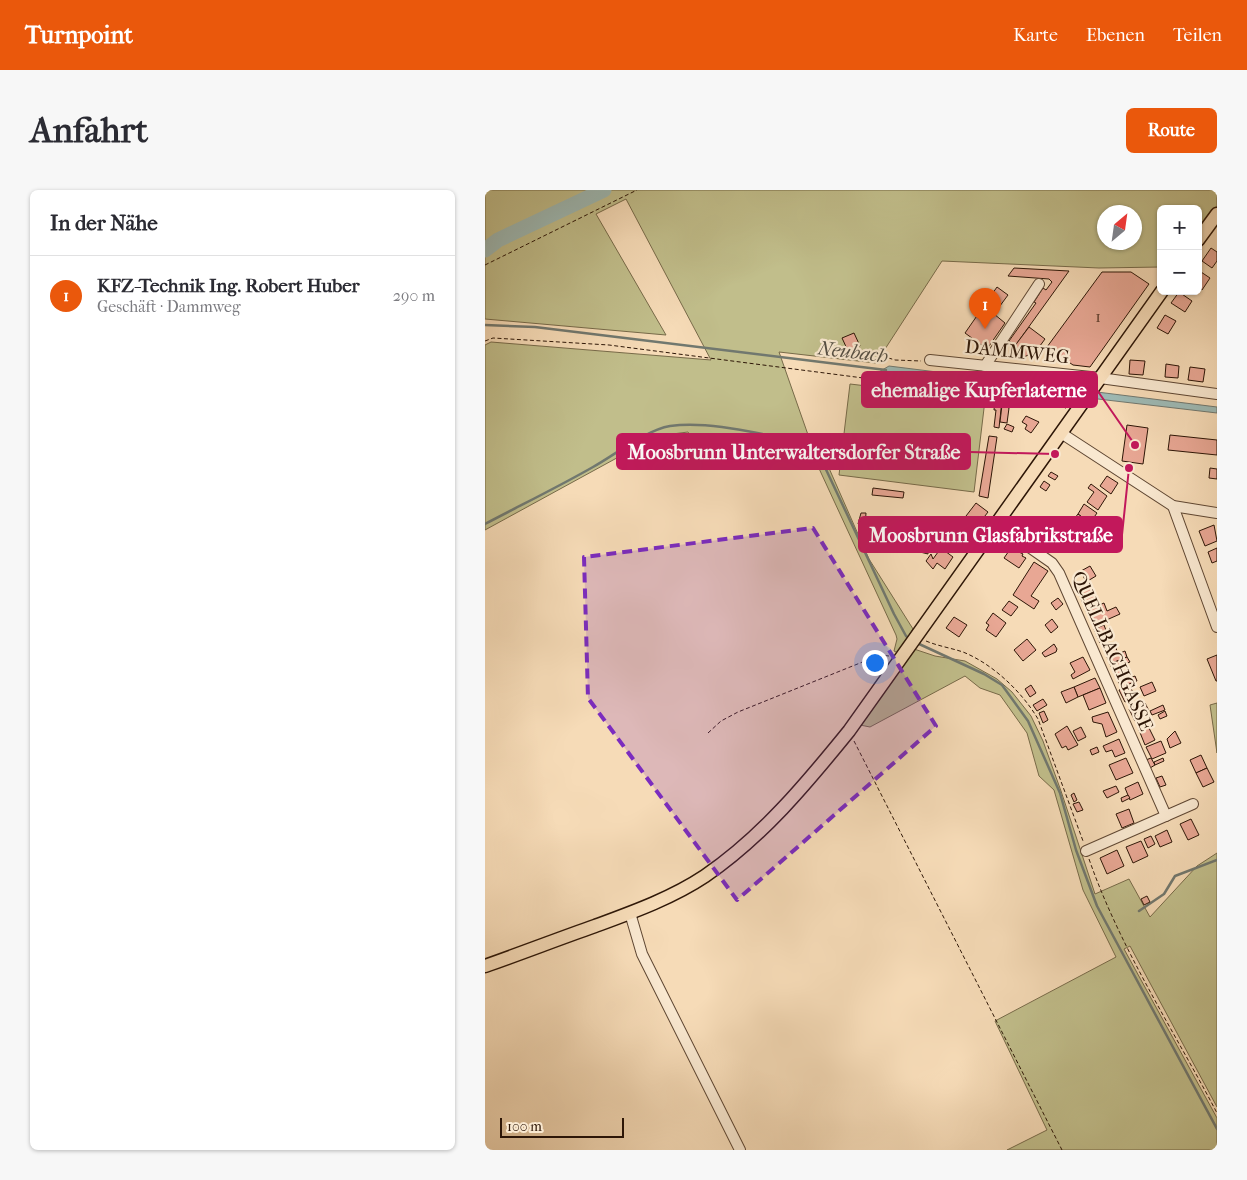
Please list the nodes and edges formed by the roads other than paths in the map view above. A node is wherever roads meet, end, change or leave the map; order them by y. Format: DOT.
graph roads {
  1 [pos="1217,214"];
  2 [pos="1202,235"];
  3 [pos="1039,284"];
  4 [pos="1159,295"];
  5 [pos="930,360"];
  6 [pos="985,366"];
  7 [pos="1097,383"];
  8 [pos="1217,394"];
  9 [pos="1061,433"];
  10 [pos="1173,506"];
  11 [pos="1217,513"];
  12 [pos="996,524"];
  13 [pos="1217,627"];
  14 [pos="1193,804"];
  15 [pos="1166,816"];
  16 [pos="1086,851"];
  17 [pos="630,913"];
  18 [pos="485,966"];
  19 [pos="740,1150"];
  1 -- 2 [label="main road"];
  3 -- 6 [label="street"];
  4 -- 7 [label="main road"];
  5 -- 6 [label="street, DAMMWEG"];
  6 -- 7 [label="street, DAMMWEG"];
  7 -- 8 [label="street, DAMMWEG"];
  7 -- 9 [label="main road"];
  9 -- 10 [label="street"];
  9 -- 12 [label="main road"];
  10 -- 11 [label="street"];
  10 -- 13 [label="street"];
  12 -- 15 [label="street, QUELLBACHGASSE"];
  12 -- 17 [label="main road"];
  14 -- 15 [label="street"];
  15 -- 16 [label="street"];
  17 -- 18 [label="main road"];
  17 -- 19 [label="street"];
}
